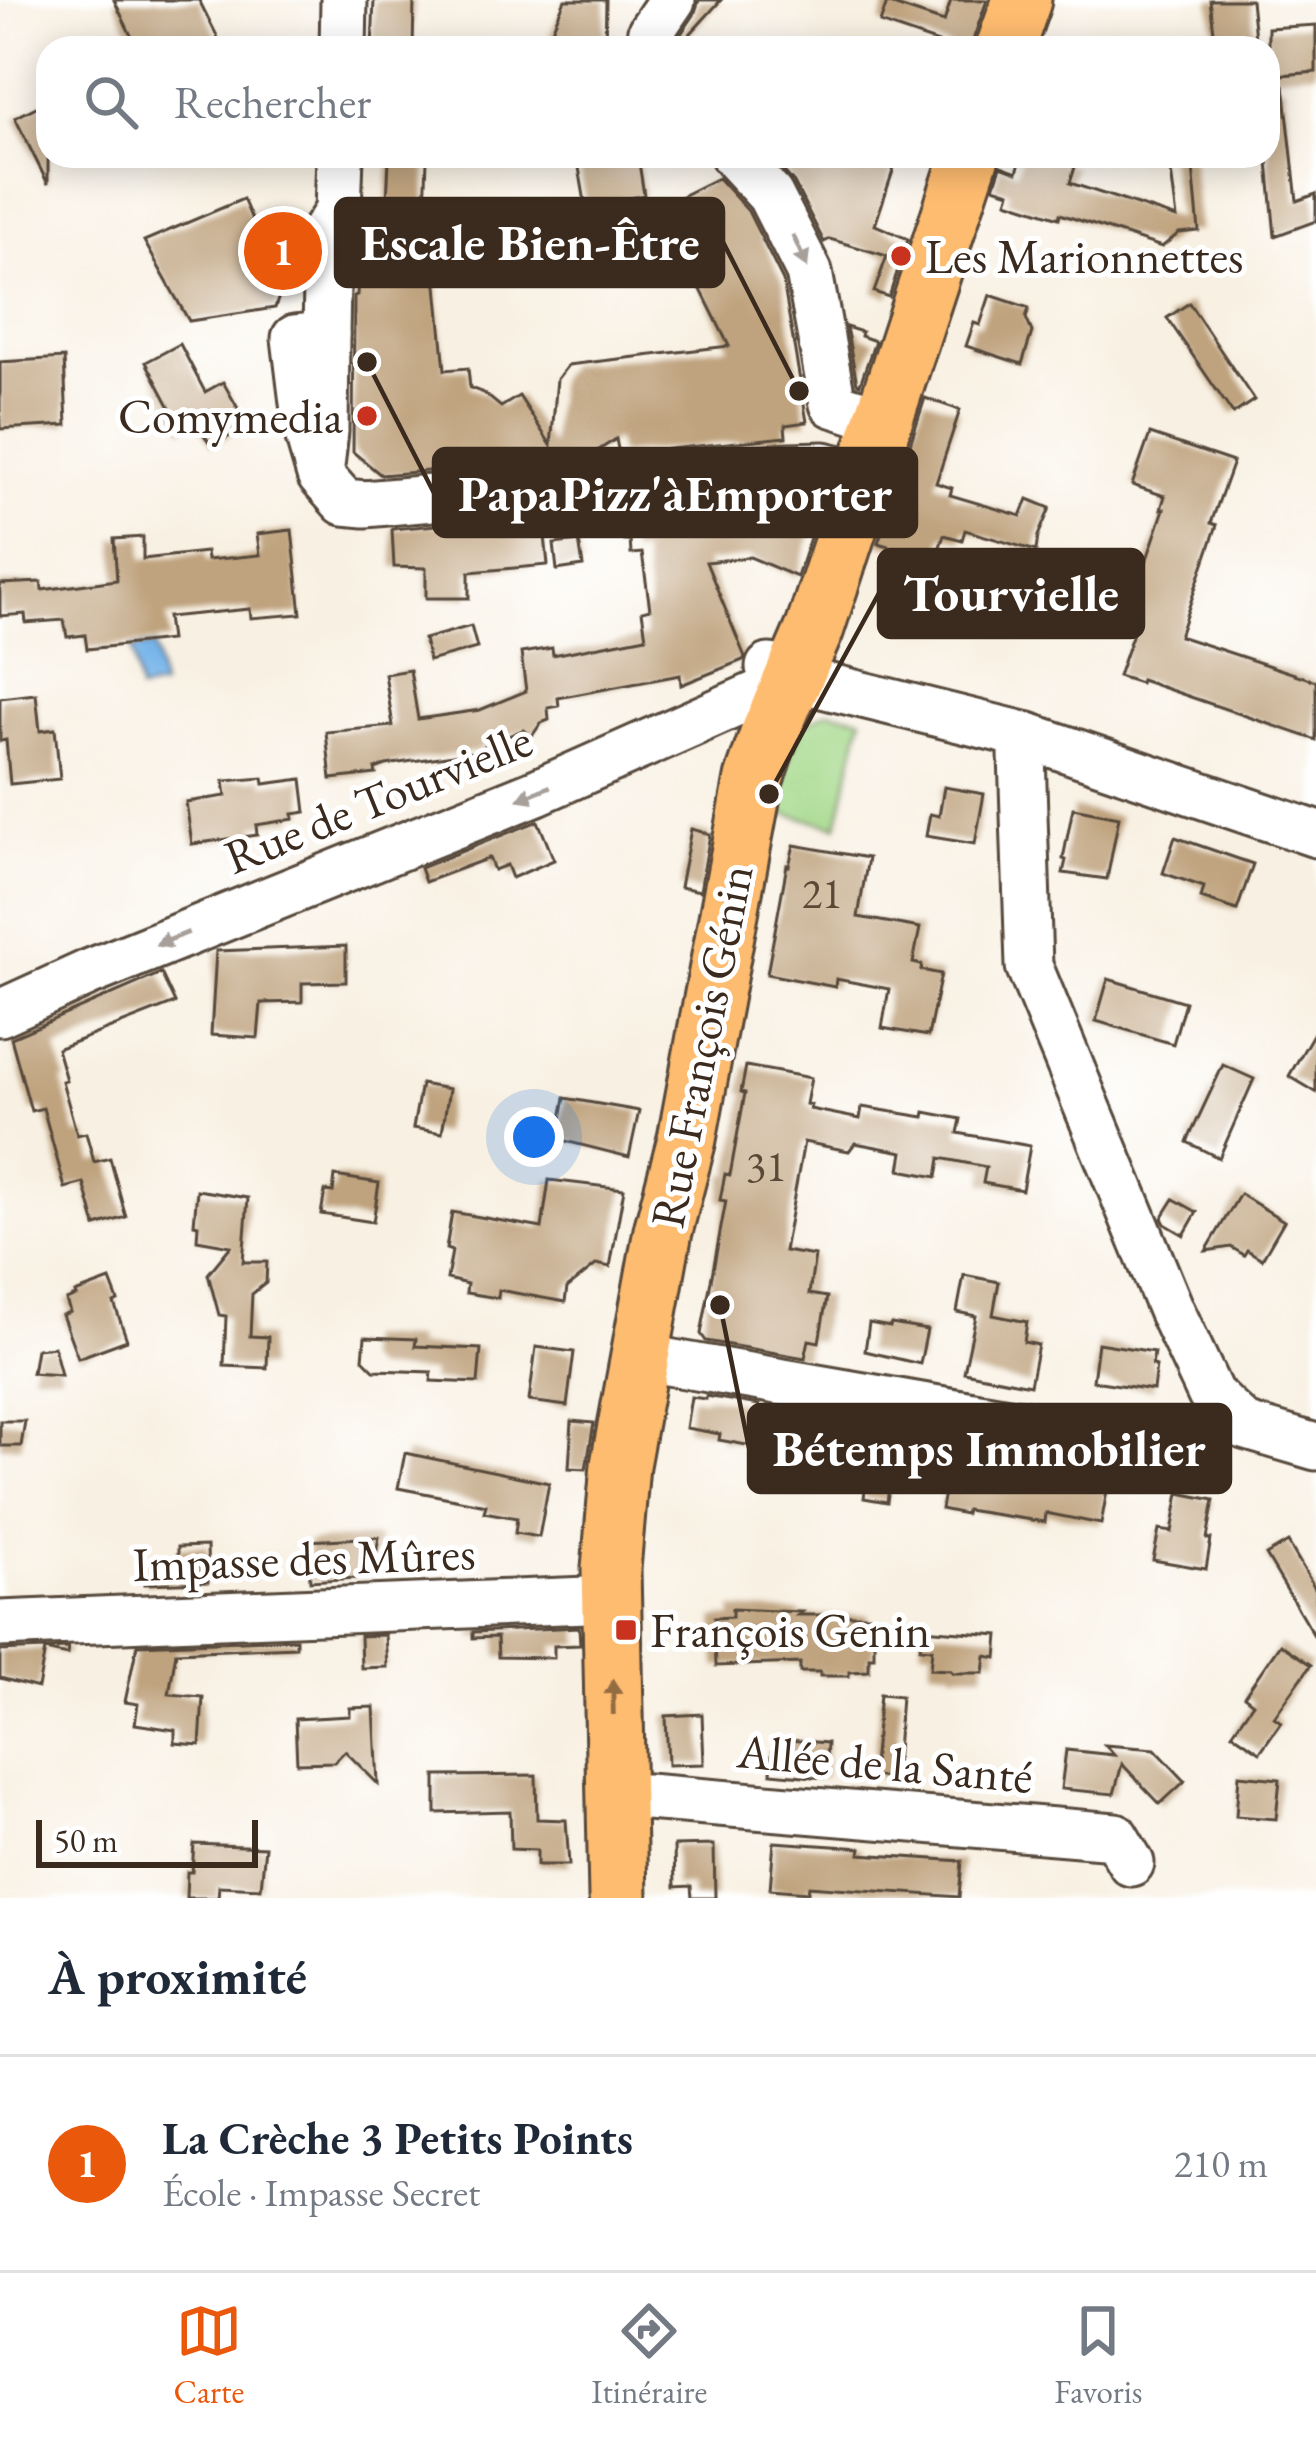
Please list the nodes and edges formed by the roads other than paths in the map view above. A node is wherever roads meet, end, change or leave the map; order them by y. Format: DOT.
graph roads {
  1 [pos="344,0"];
  2 [pos="672,0"];
  3 [pos="1022,0"];
  4 [pos="343,36"];
  5 [pos="650,36"];
  6 [pos="1009,36"];
  7 [pos="340,168"];
  8 [pos="745,168"];
  9 [pos="965,168"];
  10 [pos="858,412"];
  11 [pos="844,470"];
  12 [pos="794,677"];
  13 [pos="1028,736"];
  14 [pos="1316,834"];
  15 [pos="0,1012"];
  16 [pos="639,1357"];
  17 [pos="1316,1447"];
  18 [pos="1204,1455"];
  19 [pos="612,1599"];
  20 [pos="0,1624"];
  21 [pos="614,1797"];
  22 [pos="1131,1863"];
  23 [pos="617,1898"];
  1 -- 4 [label="street"];
  2 -- 5 [label="street"];
  3 -- 6 [label="main road"];
  7 -- 11 [label="street"];
  8 -- 10 [label="street, one-way"];
  9 -- 10 [label="main road, Rue François Génin"];
  10 -- 11 [label="main road, Rue François Génin"];
  11 -- 12 [label="main road, Rue François Génin"];
  12 -- 13 [label="street"];
  12 -- 15 [label="street, Rue de Tourvielle, one-way"];
  12 -- 16 [label="main road, Rue François Génin"];
  13 -- 14 [label="street"];
  13 -- 17 [label="street"];
  16 -- 18 [label="street"];
  16 -- 19 [label="main road, Rue François Génin"];
  19 -- 20 [label="street, Impasse des Mûres"];
  21 -- 19 [label="main road, Rue François Génin, one-way"];
  21 -- 22 [label="street, Allée de la Santé"];
  21 -- 23 [label="main road, Rue François Génin"];
}
